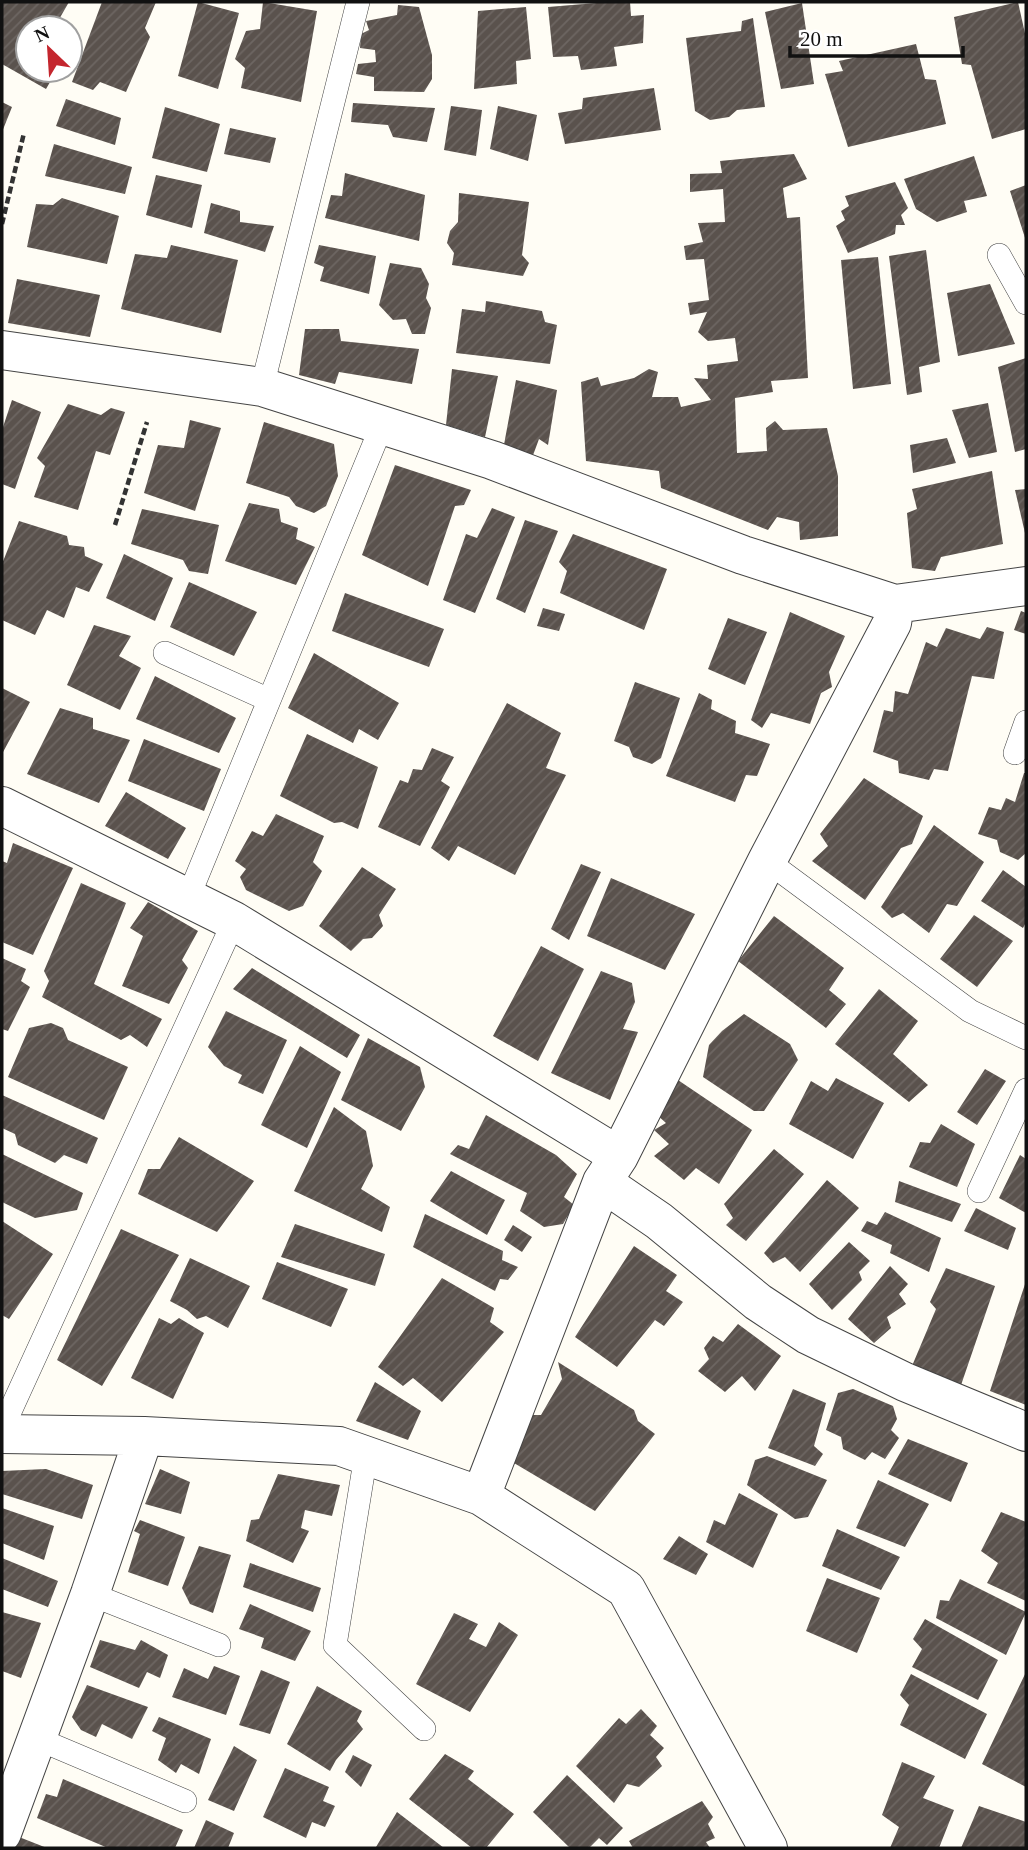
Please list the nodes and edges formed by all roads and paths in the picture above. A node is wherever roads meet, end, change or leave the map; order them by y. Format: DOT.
graph roads {
  1 [pos="358,2"];
  2 [pos="24,133"];
  3 [pos="2,224"];
  4 [pos="999,255"];
  5 [pos="1026,303"];
  6 [pos="2,350"];
  7 [pos="162,373"];
  8 [pos="262,387"];
  9 [pos="382,425"];
  10 [pos="116,525"];
  11 [pos="1026,586"];
  12 [pos="895,604"];
  13 [pos="165,653"];
  14 [pos="269,700"];
  15 [pos="1026,722"];
  16 [pos="1015,753"];
  17 [pos="2,806"];
  18 [pos="767,861"];
  19 [pos="188,898"];
  20 [pos="234,921"];
  21 [pos="1026,1038"];
  22 [pos="1026,1090"];
  23 [pos="611,1169"];
  24 [pos="979,1191"];
  25 [pos="2,1432"];
  26 [pos="1026,1432"];
  27 [pos="144,1436"];
  28 [pos="366,1455"];
  29 [pos="481,1496"];
  30 [pos="90,1594"];
  31 [pos="219,1645"];
  32 [pos="424,1730"];
  33 [pos="38,1739"];
  34 [pos="185,1801"];
  35 [pos="2,1833"];
  36 [pos="768,1848"];
  1 -- 8 [label="lane"];
  2 -- 3 [label="path"];
  4 -- 5 [label="lane"];
  6 -- 7 [label="street"];
  7 -- 8 [label="street"];
  7 -- 10 [label="path"];
  8 -- 9 [label="street"];
  9 -- 12 [label="street"];
  9 -- 14 [label="lane"];
  11 -- 12 [label="street"];
  12 -- 18 [label="street"];
  13 -- 14 [label="lane"];
  14 -- 19 [label="lane"];
  15 -- 16 [label="lane"];
  17 -- 19 [label="street"];
  18 -- 21 [label="lane"];
  18 -- 23 [label="street"];
  19 -- 20 [label="street"];
  20 -- 23 [label="street"];
  20 -- 25 [label="lane"];
  22 -- 24 [label="lane"];
  23 -- 26 [label="street"];
  23 -- 29 [label="street"];
  25 -- 27 [label="street"];
  27 -- 28 [label="street"];
  27 -- 30 [label="street"];
  28 -- 29 [label="street"];
  28 -- 32 [label="lane"];
  29 -- 36 [label="street"];
  30 -- 31 [label="lane"];
  30 -- 33 [label="street"];
  33 -- 34 [label="lane"];
  33 -- 35 [label="street"];
}
